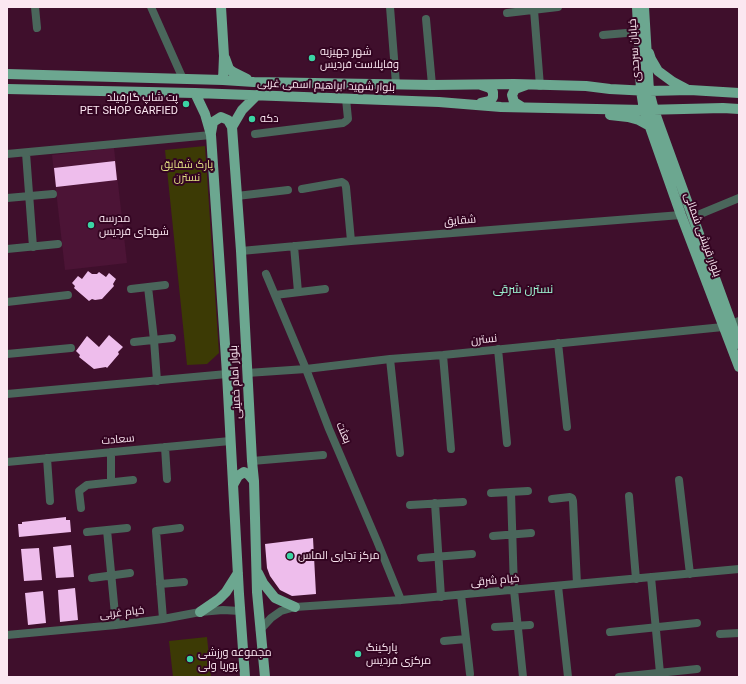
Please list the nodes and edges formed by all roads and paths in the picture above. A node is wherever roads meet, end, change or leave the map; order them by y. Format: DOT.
graph roads {
  1 [pos="35,7"];
  2 [pos="151,7"];
  3 [pos="221,7"];
  4 [pos="390,7"];
  5 [pos="558,7"];
  6 [pos="637,7"];
  7 [pos="644,7"];
  8 [pos="534,10"];
  9 [pos="507,13"];
  10 [pos="426,19"];
  11 [pos="37,28"];
  12 [pos="638,32"];
  13 [pos="603,35"];
  14 [pos="647,46"];
  15 [pos="224,56"];
  16 [pos="7,74"];
  17 [pos="183,80"];
  18 [pos="223,80"];
  19 [pos="254,82"];
  20 [pos="396,84"];
  21 [pos="478,84"];
  22 [pos="432,85"];
  23 [pos="526,85"];
  24 [pos="540,86"];
  25 [pos="7,89"];
  26 [pos="690,90"];
  27 [pos="645,91"];
  28 [pos="739,93"];
  29 [pos="195,94"];
  30 [pos="257,96"];
  31 [pos="346,99"];
  32 [pos="477,104"];
  33 [pos="522,107"];
  34 [pos="588,109"];
  35 [pos="739,109"];
  36 [pos="649,110"];
  37 [pos="650,126"];
  38 [pos="232,127"];
  39 [pos="255,134"];
  40 [pos="211,135"];
  41 [pos="26,153"];
  42 [pos="7,154"];
  43 [pos="288,190"];
  44 [pos="302,190"];
  45 [pos="53,194"];
  46 [pos="29,196"];
  47 [pos="237,196"];
  48 [pos="7,198"];
  49 [pos="739,198"];
  50 [pos="681,215"];
  51 [pos="693,217"];
  52 [pos="351,241"];
  53 [pos="58,244"];
  54 [pos="294,246"];
  55 [pos="33,247"];
  56 [pos="7,249"];
  57 [pos="241,251"];
  58 [pos="266,274"];
  59 [pos="165,285"];
  60 [pos="148,287"];
  61 [pos="131,289"];
  62 [pos="325,289"];
  63 [pos="298,292"];
  64 [pos="68,295"];
  65 [pos="275,295"];
  66 [pos="7,302"];
  67 [pos="731,324"];
  68 [pos="172,338"];
  69 [pos="154,340"];
  70 [pos="134,342"];
  71 [pos="558,344"];
  72 [pos="739,344"];
  73 [pos="71,348"];
  74 [pos="498,350"];
  75 [pos="7,354"];
  76 [pos="443,355"];
  77 [pos="390,359"];
  78 [pos="739,367"];
  79 [pos="306,368"];
  80 [pos="247,373"];
  81 [pos="227,374"];
  82 [pos="157,381"];
  83 [pos="7,394"];
  84 [pos="567,427"];
  85 [pos="230,441"];
  86 [pos="507,443"];
  87 [pos="166,447"];
  88 [pos="451,449"];
  89 [pos="111,452"];
  90 [pos="400,453"];
  91 [pos="323,455"];
  92 [pos="47,458"];
  93 [pos="252,461"];
  94 [pos="7,462"];
  95 [pos="167,479"];
  96 [pos="133,480"];
  97 [pos="680,480"];
  98 [pos="254,481"];
  99 [pos="111,482"];
  100 [pos="233,485"];
  101 [pos="528,491"];
  102 [pos="511,492"];
  103 [pos="491,493"];
  104 [pos="629,496"];
  105 [pos="552,499"];
  106 [pos="50,501"];
  107 [pos="463,502"];
  108 [pos="435,504"];
  109 [pos="410,505"];
  110 [pos="81,508"];
  111 [pos="127,528"];
  112 [pos="180,528"];
  113 [pos="107,530"];
  114 [pos="87,532"];
  115 [pos="531,533"];
  116 [pos="512,534"];
  117 [pos="493,536"];
  118 [pos="472,554"];
  119 [pos="438,557"];
  120 [pos="421,558"];
  121 [pos="739,569"];
  122 [pos="257,570"];
  123 [pos="130,573"];
  124 [pos="238,573"];
  125 [pos="690,574"];
  126 [pos="111,575"];
  127 [pos="739,575"];
  128 [pos="651,577"];
  129 [pos="92,578"];
  130 [pos="636,578"];
  131 [pos="184,582"];
  132 [pos="160,584"];
  133 [pos="577,584"];
  134 [pos="558,586"];
  135 [pos="514,590"];
  136 [pos="461,595"];
  137 [pos="441,597"];
  138 [pos="401,600"];
  139 [pos="295,607"];
  140 [pos="240,611"];
  141 [pos="200,612"];
  142 [pos="163,619"];
  143 [pos="697,623"];
  144 [pos="116,625"];
  145 [pos="518,625"];
  146 [pos="530,625"];
  147 [pos="495,627"];
  148 [pos="655,627"];
  149 [pos="260,630"];
  150 [pos="610,632"];
  151 [pos="739,633"];
  152 [pos="720,634"];
  153 [pos="7,635"];
  154 [pos="466,639"];
  155 [pos="444,641"];
  156 [pos="696,669"];
  157 [pos="660,673"];
  158 [pos="470,674"];
  159 [pos="245,677"];
  160 [pos="265,677"];
  161 [pos="523,677"];
  162 [pos="568,677"];
  163 [pos="619,677"];
  1 -- 11 [label="street"];
  2 -- 17 [label="street"];
  3 -- 15 [label="main road"];
  4 -- 20 [label="street"];
  5 -- 8 [label="street"];
  6 -- 12 [label="main road, خیابان سرحدی"];
  7 -- 14 [label="main road, خیابان سرحدی"];
  8 -- 9 [label="street"];
  8 -- 24 [label="street"];
  10 -- 22 [label="street"];
  12 -- 13 [label="street"];
  12 -- 27 [label="main road, خیابان سرحدی"];
  14 -- 26 [label="main road"];
  14 -- 27 [label="main road, خیابان سرحدی"];
  15 -- 18 [label="main road"];
  15 -- 19 [label="main road"];
  16 -- 17 [label="main road, بلوار شهید ابراهیم اسمی غربی"];
  17 -- 18 [label="main road, بلوار شهید ابراهیم اسمی غربی"];
  18 -- 19 [label="main road, بلوار شهید ابراهیم اسمی غربی"];
  19 -- 20 [label="main road, بلوار شهید ابراهیم اسمی غربی"];
  20 -- 22 [label="main road, بلوار شهید ابراهیم اسمی غربی"];
  21 -- 22 [label="main road, بلوار شهید ابراهیم اسمی غربی"];
  21 -- 23 [label="main road, بلوار شهید ابراهیم اسمی غربی"];
  21 -- 32 [label="main road"];
  23 -- 24 [label="main road, بلوار شهید ابراهیم اسمی غربی"];
  23 -- 33 [label="main road"];
  24 -- 27 [label="main road, بلوار شهید ابراهیم اسمی غربی"];
  25 -- 29 [label="main road, بلوار شهید ابراهیم اسمی غربی"];
  26 -- 27 [label="main road, بلوار شهید ابراهیم اسمی غربی"];
  26 -- 28 [label="main road, بلوار شهید ابراهیم اسمی غربی"];
  27 -- 36 [label="main road"];
  29 -- 30 [label="main road, بلوار شهید ابراهیم اسمی غربی"];
  29 -- 40 [label="main road, بلوار امام خمینی"];
  30 -- 31 [label="main road, بلوار شهید ابراهیم اسمی غربی"];
  30 -- 38 [label="main road"];
  31 -- 32 [label="main road, بلوار شهید ابراهیم اسمی غربی"];
  31 -- 39 [label="street"];
  32 -- 33 [label="main road, بلوار شهید ابراهیم اسمی غربی"];
  33 -- 34 [label="main road, بلوار شهید ابراهیم اسمی غربی"];
  34 -- 36 [label="main road, بلوار شهید ابراهیم اسمی غربی"];
  34 -- 37 [label="main road"];
  35 -- 36 [label="main road, بلوار شهید ابراهیم اسمی غربی"];
  36 -- 37 [label="main road, بلوار قریشی شمالی"];
  36 -- 51 [label="main road, بلوار قریشی شمالی"];
  37 -- 50 [label="main road, بلوار قریشی شمالی"];
  38 -- 40 [label="main road"];
  38 -- 47 [label="main road, بلوار امام خمینی"];
  40 -- 41 [label="street"];
  40 -- 81 [label="main road, بلوار امام خمینی"];
  41 -- 42 [label="street"];
  41 -- 46 [label="street"];
  43 -- 47 [label="street"];
  44 -- 52 [label="street"];
  45 -- 46 [label="street"];
  46 -- 48 [label="street"];
  46 -- 55 [label="street"];
  47 -- 57 [label="main road, بلوار امام خمینی"];
  49 -- 51 [label="street"];
  50 -- 52 [label="street, شقایق"];
  50 -- 67 [label="main road, بلوار قریشی شمالی"];
  51 -- 67 [label="main road, بلوار قریشی شمالی"];
  52 -- 54 [label="street, شقایق"];
  53 -- 55 [label="street"];
  54 -- 57 [label="street, شقایق"];
  54 -- 63 [label="street"];
  55 -- 56 [label="street"];
  57 -- 80 [label="main road, بلوار امام خمینی"];
  58 -- 65 [label="street, بعثت"];
  59 -- 60 [label="street"];
  60 -- 61 [label="street"];
  60 -- 69 [label="street"];
  62 -- 63 [label="street"];
  63 -- 65 [label="street"];
  64 -- 66 [label="street"];
  65 -- 79 [label="street, بعثت"];
  67 -- 71 [label="street, نسترن"];
  67 -- 72 [label="main road, بلوار قریشی شمالی"];
  67 -- 78 [label="main road, بلوار قریشی شمالی"];
  68 -- 69 [label="street"];
  69 -- 70 [label="street"];
  69 -- 82 [label="street"];
  71 -- 74 [label="street, نسترن"];
  71 -- 84 [label="street"];
  73 -- 75 [label="street"];
  74 -- 76 [label="street, نسترن"];
  74 -- 86 [label="street"];
  76 -- 77 [label="street, نسترن"];
  76 -- 88 [label="street"];
  77 -- 79 [label="street, نسترن"];
  77 -- 90 [label="street"];
  79 -- 80 [label="street, نسترن"];
  79 -- 138 [label="street, بعثت"];
  80 -- 93 [label="main road, بلوار امام خمینی"];
  81 -- 82 [label="street"];
  81 -- 85 [label="main road, بلوار امام خمینی"];
  82 -- 83 [label="street"];
  85 -- 87 [label="street, سعادت"];
  85 -- 100 [label="main road, بلوار امام خمینی"];
  87 -- 89 [label="street, سعادت"];
  87 -- 95 [label="street"];
  89 -- 92 [label="street, سعادت"];
  89 -- 99 [label="street"];
  91 -- 93 [label="street"];
  92 -- 94 [label="street, سعادت"];
  92 -- 106 [label="street"];
  93 -- 98 [label="main road, بلوار امام خمینی"];
  96 -- 99 [label="street"];
  97 -- 125 [label="street"];
  98 -- 100 [label="main road"];
  98 -- 122 [label="main road, بلوار امام خمینی"];
  99 -- 110 [label="street"];
  100 -- 124 [label="main road, بلوار امام خمینی"];
  101 -- 102 [label="street"];
  102 -- 103 [label="street"];
  102 -- 116 [label="street"];
  104 -- 130 [label="street"];
  105 -- 133 [label="street"];
  107 -- 108 [label="street"];
  108 -- 109 [label="street"];
  108 -- 119 [label="street"];
  111 -- 113 [label="street"];
  112 -- 132 [label="street"];
  113 -- 114 [label="street"];
  113 -- 126 [label="street"];
  115 -- 116 [label="street"];
  116 -- 117 [label="street"];
  116 -- 135 [label="street"];
  118 -- 119 [label="street"];
  119 -- 120 [label="street"];
  119 -- 137 [label="street"];
  121 -- 125 [label="street, خیام شرقی"];
  121 -- 127 [label="street"];
  122 -- 139 [label="main road"];
  122 -- 149 [label="main road, بلوار امام خمینی"];
  123 -- 126 [label="street"];
  124 -- 140 [label="main road, بلوار امام خمینی"];
  124 -- 141 [label="main road"];
  125 -- 128 [label="street, خیام شرقی"];
  126 -- 129 [label="street"];
  126 -- 144 [label="street"];
  128 -- 130 [label="street, خیام شرقی"];
  128 -- 148 [label="street"];
  130 -- 133 [label="street, خیام شرقی"];
  131 -- 132 [label="street"];
  132 -- 142 [label="street"];
  133 -- 134 [label="street, خیام شرقی"];
  134 -- 135 [label="street, خیام شرقی"];
  134 -- 162 [label="street"];
  135 -- 136 [label="street, خیام شرقی"];
  135 -- 145 [label="street"];
  136 -- 137 [label="street, خیام شرقی"];
  136 -- 154 [label="street"];
  137 -- 138 [label="street, خیام شرقی"];
  138 -- 139 [label="street, خیام شرقی"];
  139 -- 149 [label="street, خیام شرقی"];
  140 -- 141 [label="street, خیام غربی"];
  140 -- 159 [label="main road, بلوار امام خمینی"];
  141 -- 142 [label="street, خیام غربی"];
  142 -- 144 [label="street, خیام غربی"];
  143 -- 148 [label="street"];
  144 -- 153 [label="street, خیام غربی"];
  145 -- 146 [label="street"];
  145 -- 147 [label="street"];
  145 -- 161 [label="street"];
  148 -- 150 [label="street"];
  148 -- 157 [label="street"];
  149 -- 160 [label="main road, بلوار امام خمینی"];
  151 -- 152 [label="street"];
  154 -- 155 [label="street"];
  154 -- 158 [label="street"];
  156 -- 157 [label="street"];
  157 -- 163 [label="street"];
}
